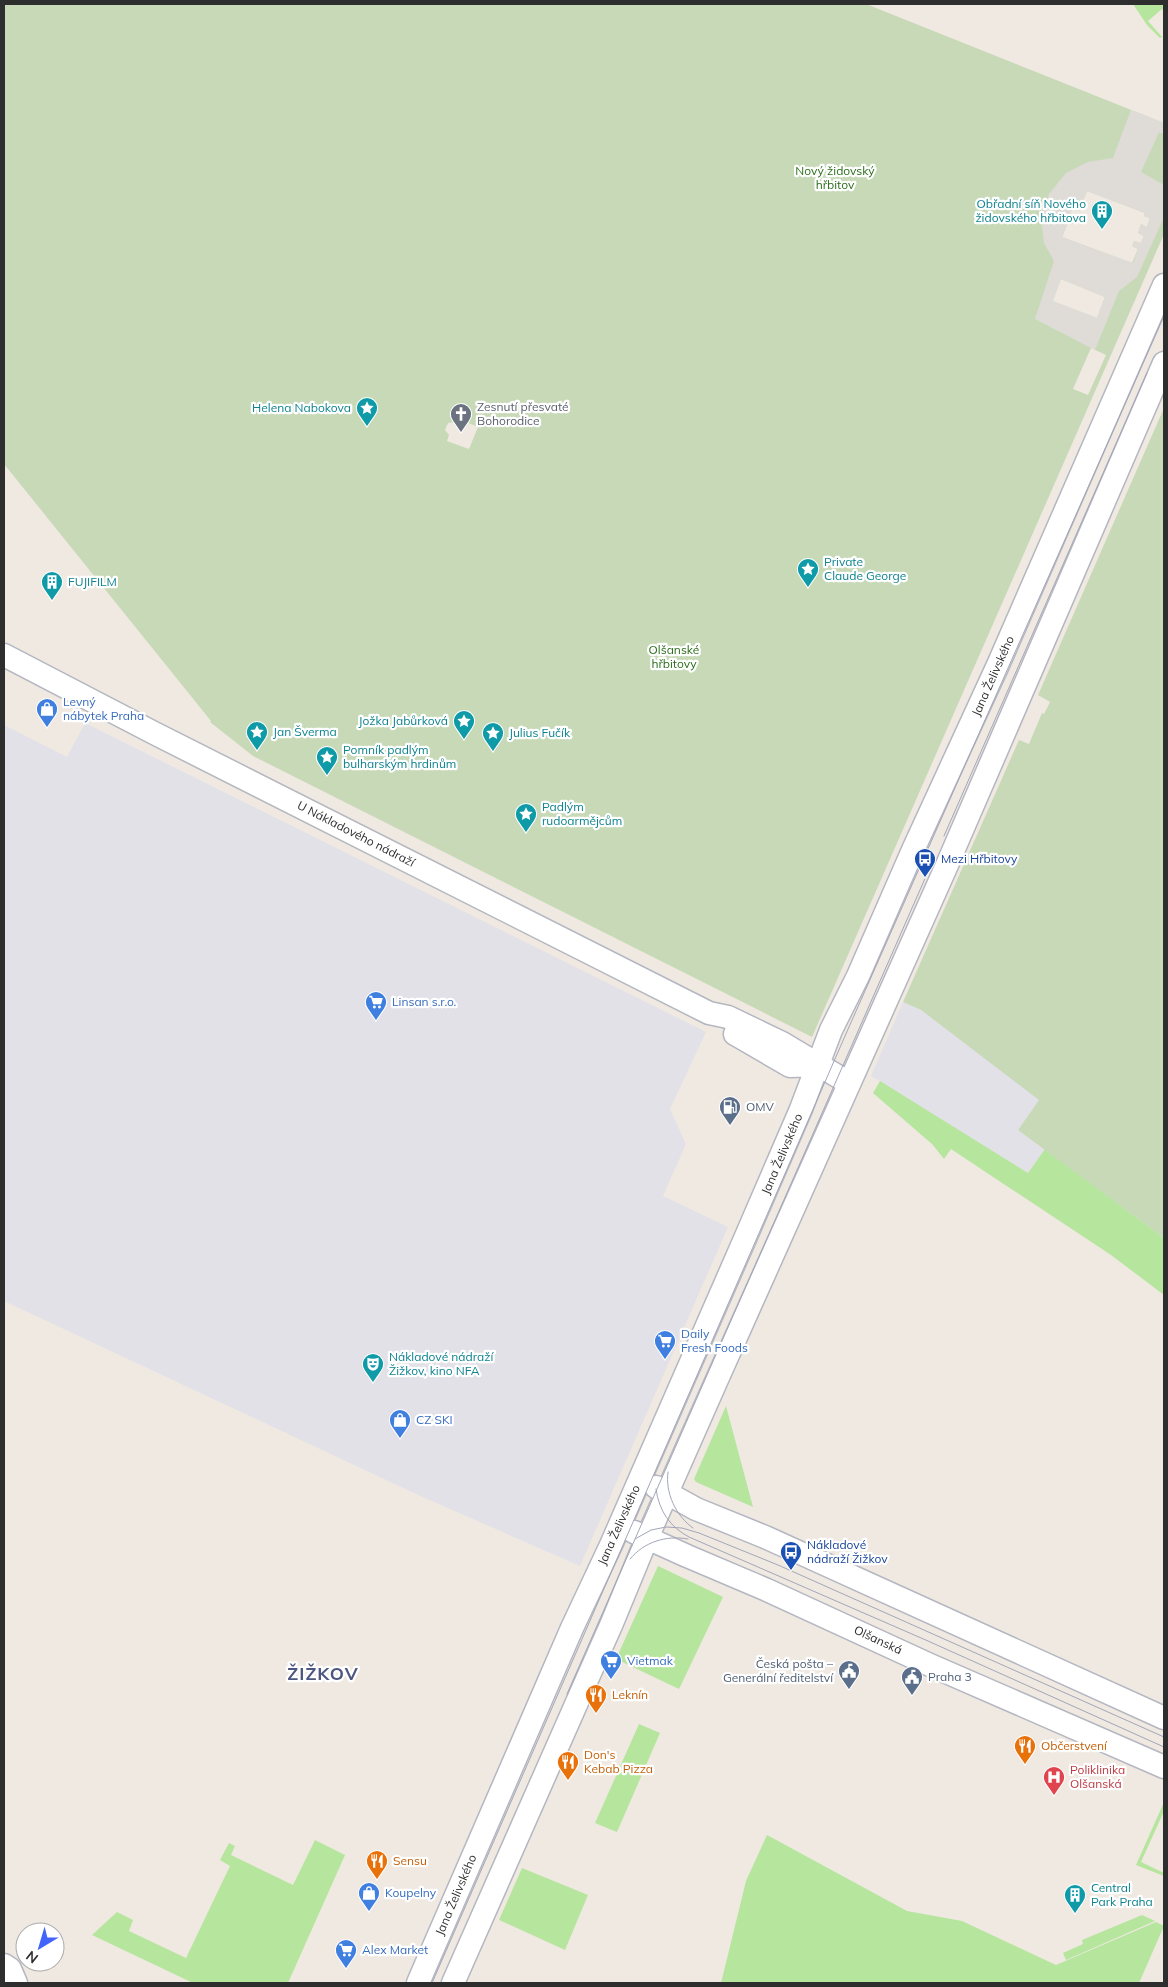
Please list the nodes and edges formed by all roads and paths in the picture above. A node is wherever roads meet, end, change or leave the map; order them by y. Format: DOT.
graph roads {
  1 [pos="1164,285"];
  2 [pos="1164,363"];
  3 [pos="4,654"];
  4 [pos="817,1064"];
  5 [pos="849,1083"];
  6 [pos="639,1479"];
  7 [pos="668,1492"];
  8 [pos="620,1524"];
  9 [pos="647,1538"];
  10 [pos="1164,1718"];
  11 [pos="1164,1767"];
  12 [pos="4,1965"];
  13 [pos="16,1983"];
  14 [pos="418,1983"];
  15 [pos="453,1983"];
  1 -- 4 [label="main road, Jana Želivského"];
  2 -- 5 [label="main road"];
  3 -- 4 [label="main road, U Nákladového nádraží"];
  4 -- 5 [label="main road"];
  4 -- 6 [label="main road, Jana Želivského"];
  5 -- 7 [label="main road"];
  6 -- 7 [label="main road"];
  6 -- 8 [label="main road, Jana Želivského"];
  7 -- 9 [label="main road"];
  7 -- 10 [label="main road"];
  8 -- 9 [label="main road, Olšanská"];
  8 -- 14 [label="main road, Jana Želivského"];
  9 -- 11 [label="main road, Olšanská"];
  9 -- 15 [label="main road"];
  12 -- 13 [label="main road"];
}
